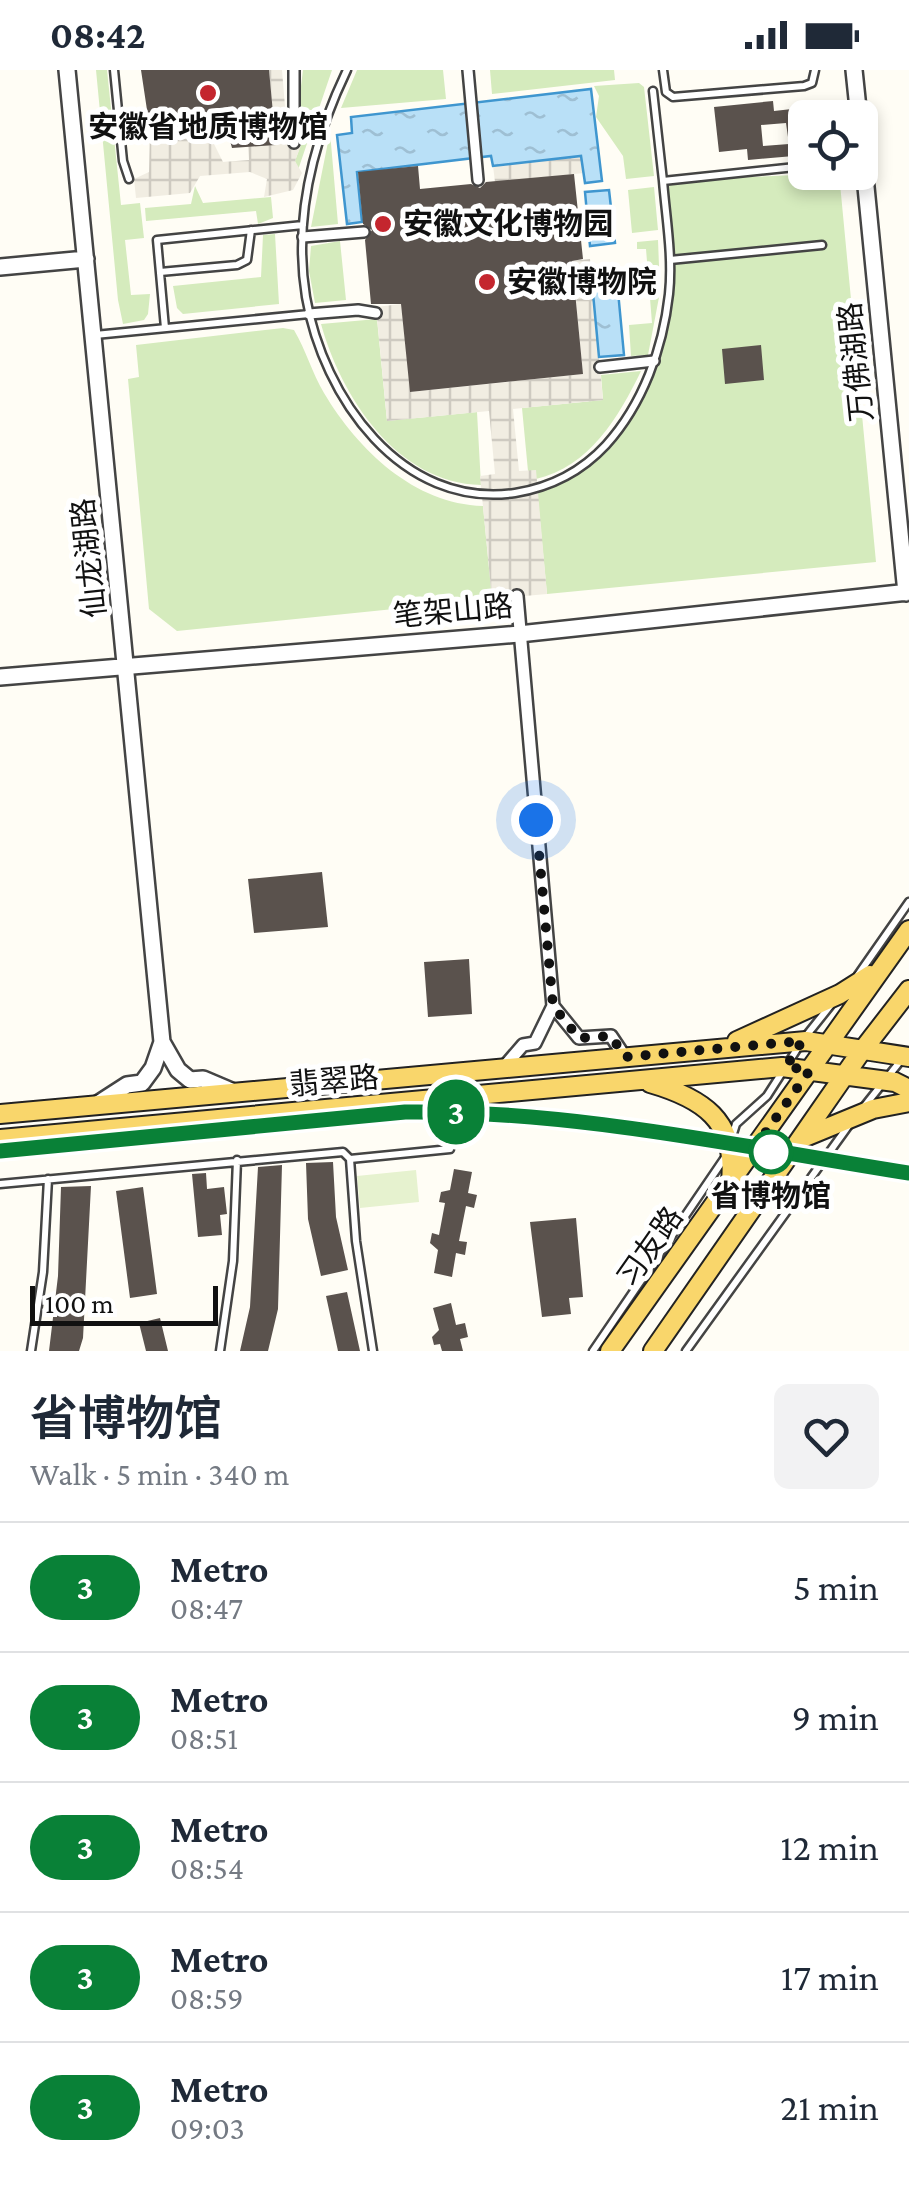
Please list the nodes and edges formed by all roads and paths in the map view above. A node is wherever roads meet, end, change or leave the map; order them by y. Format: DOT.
graph roads {
  1 [pos="67,70"];
  2 [pos="114,70"];
  3 [pos="294,70"];
  4 [pos="347,70"];
  5 [pos="468,70"];
  6 [pos="663,70"];
  7 [pos="815,70"];
  8 [pos="854,70"];
  9 [pos="653,91"];
  10 [pos="857,100"];
  11 [pos="294,143"];
  12 [pos="788,168"];
  13 [pos="129,179"];
  14 [pos="478,180"];
  15 [pos="663,181"];
  16 [pos="865,190"];
  17 [pos="303,225"];
  18 [pos="251,230"];
  19 [pos="364,232"];
  20 [pos="303,237"];
  21 [pos="822,246"];
  22 [pos="86,259"];
  23 [pos="670,260"];
  24 [pos="0,267"];
  25 [pos="160,272"];
  26 [pos="309,314"];
  27 [pos="376,314"];
  28 [pos="165,328"];
  29 [pos="96,335"];
  30 [pos="654,361"];
  31 [pos="600,367"];
  32 [pos="908,592"];
  33 [pos="517,596"];
  34 [pos="519,634"];
  35 [pos="127,664"];
  36 [pos="0,676"];
  37 [pos="909,902"];
  38 [pos="909,930"];
  39 [pos="886,962"];
  40 [pos="909,990"];
  41 [pos="840,994"];
  42 [pos="553,1006"];
  43 [pos="802,1041"];
  44 [pos="162,1042"];
  45 [pos="828,1044"];
  46 [pos="721,1048"];
  47 [pos="863,1050"];
  48 [pos="907,1054"];
  49 [pos="625,1057"];
  50 [pos="786,1067"];
  51 [pos="503,1068"];
  52 [pos="810,1070"];
  53 [pos="845,1075"];
  54 [pos="640,1080"];
  55 [pos="886,1080"];
  56 [pos="909,1089"];
  57 [pos="236,1092"];
  58 [pos="909,1102"];
  59 [pos="96,1105"];
  60 [pos="0,1114"];
  61 [pos="855,1117"];
  62 [pos="0,1139"];
  63 [pos="800,1139"];
  64 [pos="729,1146"];
  65 [pos="450,1149"];
  66 [pos="350,1159"];
  67 [pos="237,1160"];
  68 [pos="48,1179"];
  69 [pos="731,1181"];
  70 [pos="0,1184"];
  71 [pos="31,1351"];
  72 [pos="220,1351"];
  73 [pos="373,1351"];
  74 [pos="593,1351"];
  75 [pos="610,1351"];
  76 [pos="653,1351"];
  77 [pos="686,1351"];
  1 -- 22 [label="street, 仙龙湖路"];
  2 -- 13 [label="lane"];
  3 -- 11 [label="street"];
  4 -- 17 [label="lane"];
  5 -- 14 [label="street"];
  6 -- 7 [label="lane"];
  8 -- 10 [label="street"];
  9 -- 15 [label="lane"];
  12 -- 15 [label="lane"];
  15 -- 23 [label="lane"];
  16 -- 32 [label="street, 万佛湖路"];
  17 -- 18 [label="lane"];
  17 -- 20 [label="lane"];
  18 -- 25 [label="lane"];
  18 -- 25 [label="lane"];
  19 -- 20 [label="street"];
  20 -- 26 [label="lane"];
  21 -- 23 [label="lane"];
  22 -- 24 [label="street"];
  22 -- 29 [label="street, 仙龙湖路"];
  23 -- 30 [label="lane"];
  25 -- 28 [label="lane"];
  26 -- 27 [label="street"];
  26 -- 28 [label="lane"];
  26 -- 30 [label="lane"];
  28 -- 29 [label="lane"];
  29 -- 35 [label="street, 仙龙湖路"];
  30 -- 31 [label="street"];
  32 -- 34 [label="street, 笔架山路"];
  33 -- 34 [label="street"];
  34 -- 35 [label="street, 笔架山路"];
  34 -- 42 [label="street"];
  35 -- 36 [label="street, 笔架山路"];
  35 -- 44 [label="street, 仙龙湖路"];
  37 -- 41 [label="lane"];
  38 -- 39 [label="main road, 习友路"];
  39 -- 41 [label="main road"];
  39 -- 45 [label="main road, 习友路"];
  40 -- 47 [label="main road, 习友路"];
  41 -- 43 [label="lane"];
  41 -- 46 [label="main road"];
  42 -- 49 [label="street"];
  42 -- 51 [label="street"];
  43 -- 45 [label="main road, 翡翠路"];
  43 -- 46 [label="main road, 翡翠路"];
  43 -- 50 [label="lane"];
  44 -- 57 [label="street"];
  44 -- 59 [label="street"];
  45 -- 47 [label="main road, 翡翠路"];
  45 -- 52 [label="main road, 习友路"];
  46 -- 49 [label="main road, 翡翠路"];
  47 -- 48 [label="main road, 翡翠路"];
  47 -- 53 [label="main road, 习友路"];
  48 -- 55 [label="lane"];
  49 -- 51 [label="main road, 翡翠路"];
  50 -- 52 [label="main road, 翡翠路"];
  50 -- 54 [label="main road, 翡翠路"];
  50 -- 64 [label="lane"];
  51 -- 57 [label="main road, 翡翠路"];
  52 -- 53 [label="main road, 翡翠路"];
  52 -- 69 [label="main road, 习友路"];
  53 -- 55 [label="main road, 翡翠路"];
  53 -- 63 [label="main road, 习友路"];
  54 -- 62 [label="main road, 翡翠路"];
  54 -- 64 [label="main road"];
  55 -- 56 [label="main road, 翡翠路"];
  55 -- 61 [label="lane"];
  57 -- 59 [label="main road, 翡翠路"];
  58 -- 61 [label="main road"];
  59 -- 60 [label="main road, 翡翠路"];
  61 -- 63 [label="main road"];
  61 -- 77 [label="lane"];
  63 -- 76 [label="main road, 习友路"];
  64 -- 69 [label="main road"];
  64 -- 74 [label="lane"];
  65 -- 66 [label="lane"];
  66 -- 67 [label="lane"];
  66 -- 73 [label="lane"];
  67 -- 68 [label="lane"];
  67 -- 72 [label="lane"];
  68 -- 70 [label="lane"];
  68 -- 71 [label="lane"];
  69 -- 75 [label="main road, 习友路"];
}
